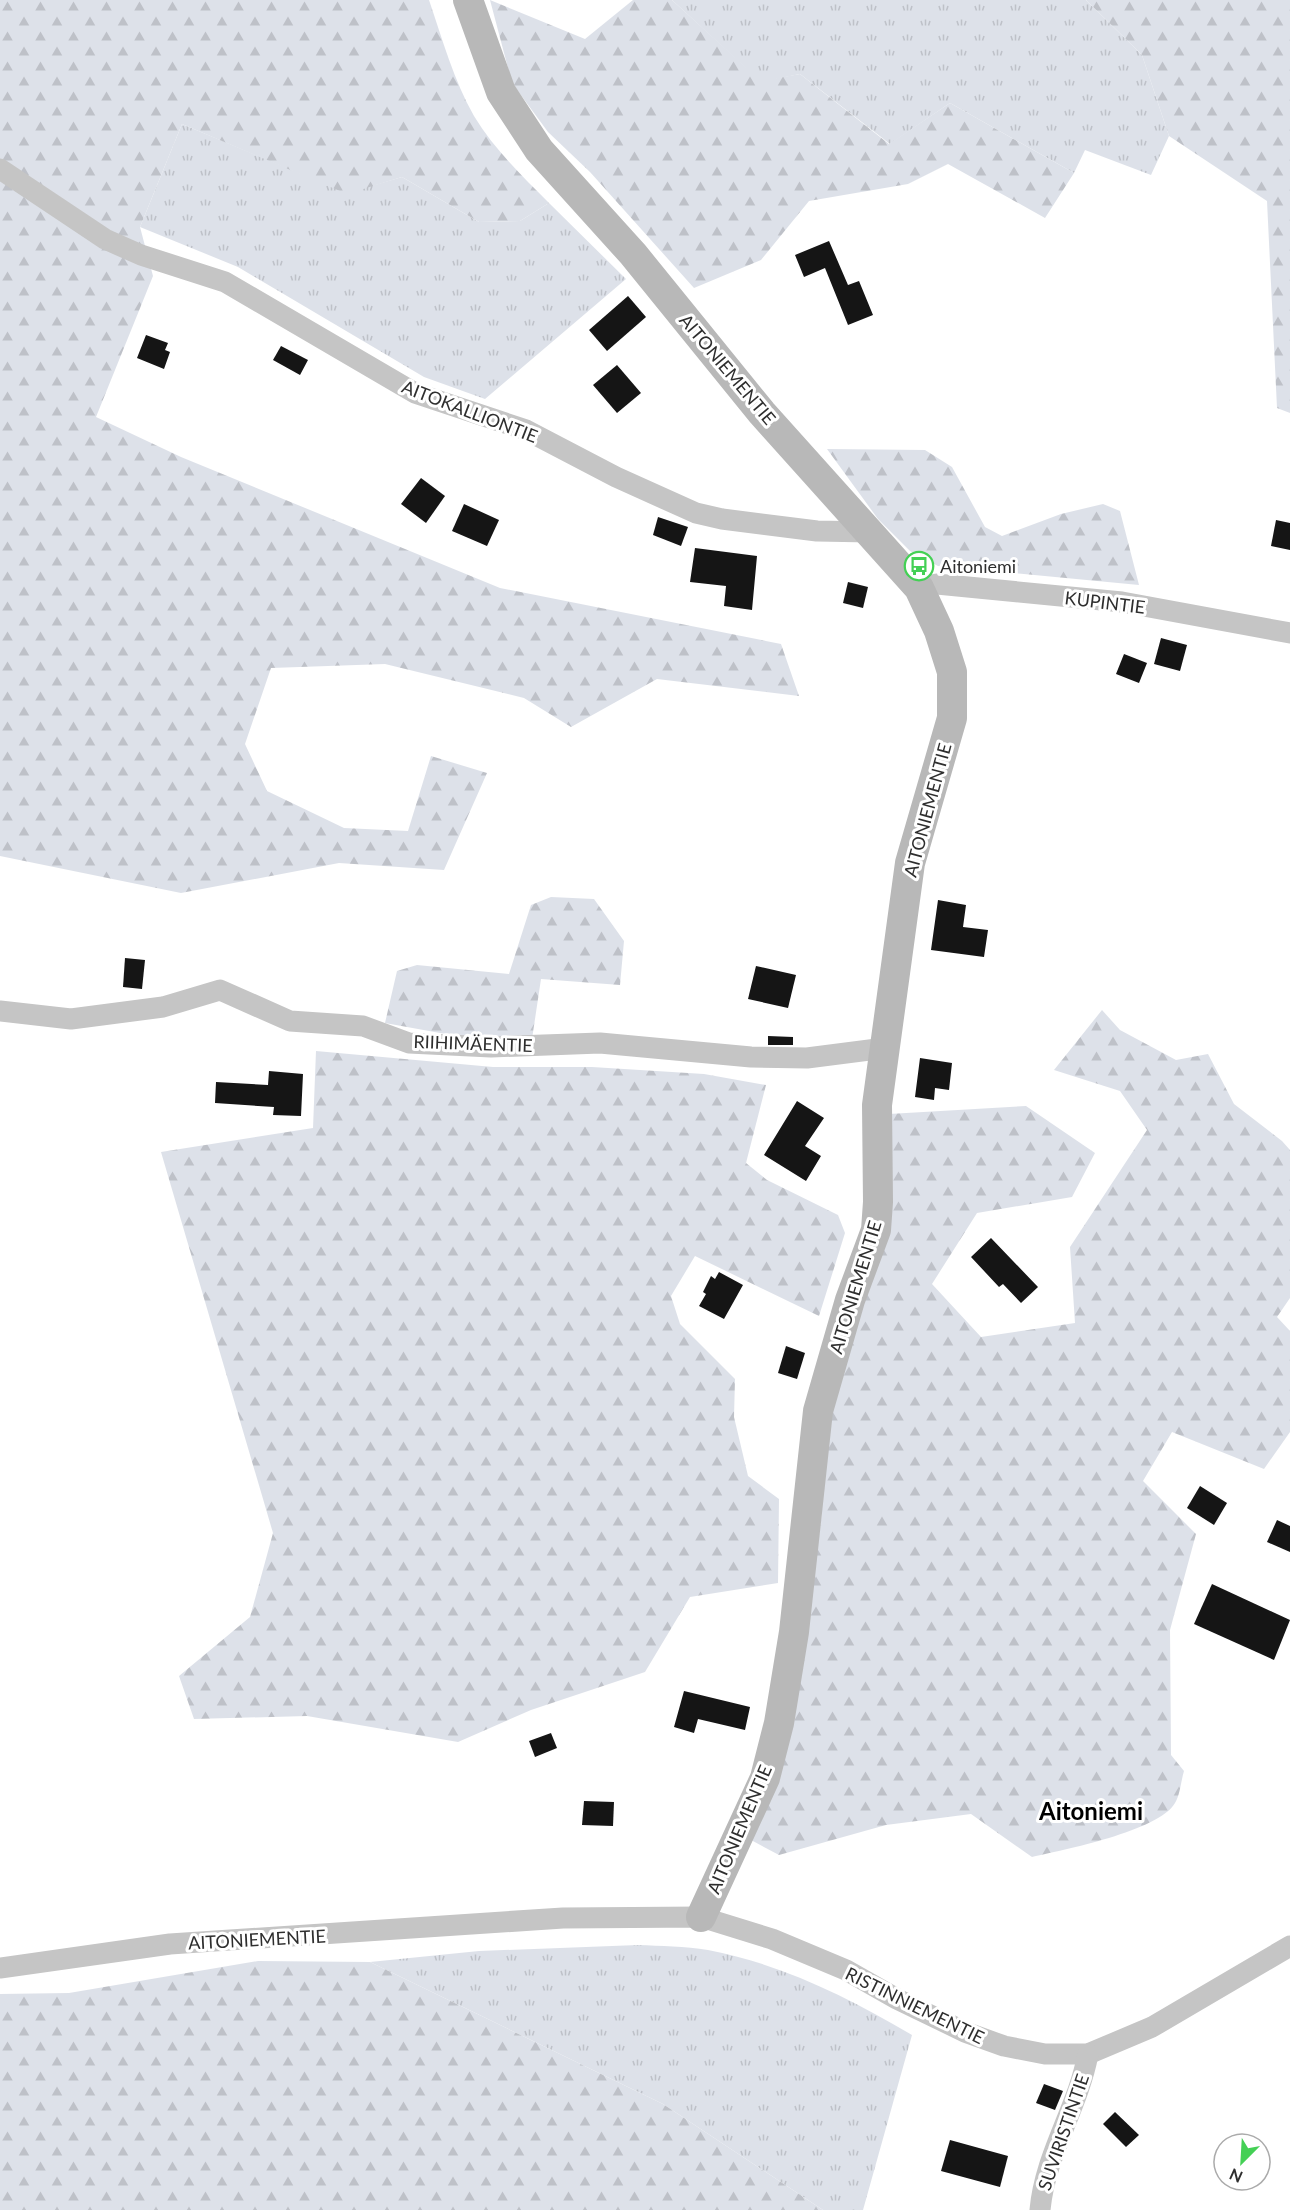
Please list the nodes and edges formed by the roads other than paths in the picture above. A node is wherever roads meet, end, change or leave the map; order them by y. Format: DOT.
graph roads {
  1 [pos="468,0"];
  2 [pos="0,169"];
  3 [pos="870,532"];
  4 [pos="919,588"];
  5 [pos="1290,633"];
  6 [pos="0,1011"];
  7 [pos="885,1048"];
  8 [pos="701,1917"];
  9 [pos="1290,1946"];
  10 [pos="0,1968"];
  11 [pos="1088,2054"];
  12 [pos="1040,2210"];
  1 -- 3 [label="street, AITONIEMENTIE"];
  2 -- 3 [label="street, AITOKALLIONTIE"];
  3 -- 4 [label="street, AITONIEMENTIE"];
  4 -- 5 [label="street, KUPINTIE"];
  4 -- 7 [label="street, AITONIEMENTIE"];
  6 -- 7 [label="street, RIIHIMÄENTIE"];
  7 -- 8 [label="street, AITONIEMENTIE"];
  8 -- 10 [label="street, AITONIEMENTIE"];
  8 -- 11 [label="street, RISTINNIEMENTIE"];
  9 -- 11 [label="street, RISTINNIEMENTIE"];
  11 -- 12 [label="street, SUVIRISTINTIE"];
}
